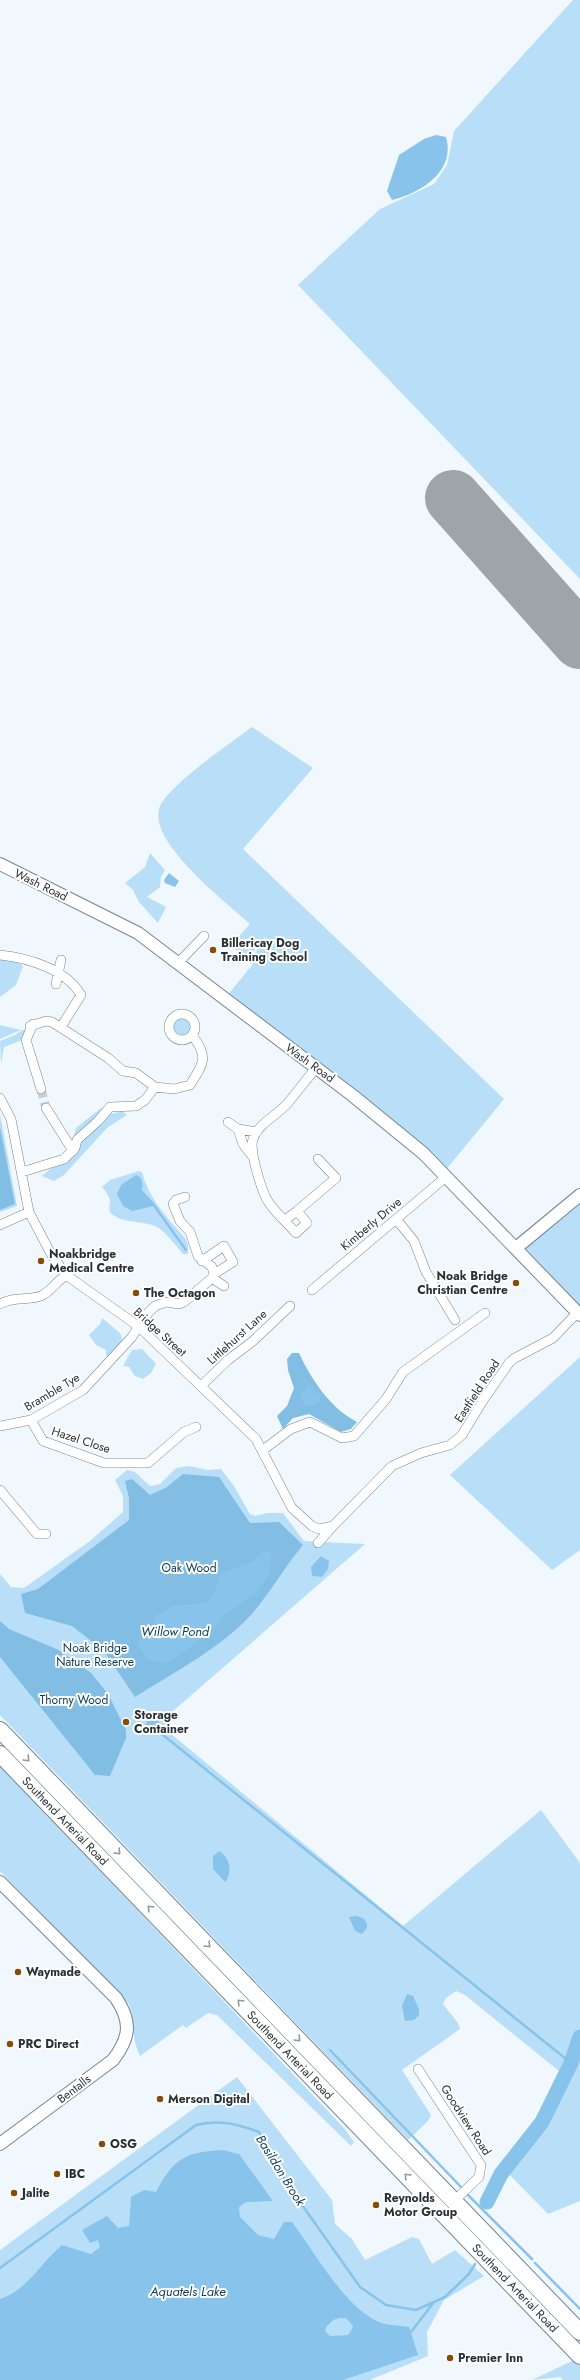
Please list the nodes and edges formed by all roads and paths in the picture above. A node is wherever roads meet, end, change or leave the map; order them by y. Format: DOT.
graph roads {
  1 [pos="0,864"];
  2 [pos="204,936"];
  3 [pos="0,955"];
  4 [pos="61,960"];
  5 [pos="178,963"];
  6 [pos="58,974"];
  7 [pos="56,984"];
  8 [pos="61,1027"];
  9 [pos="192,1035"];
  10 [pos="316,1068"];
  11 [pos="155,1087"];
  12 [pos="41,1089"];
  13 [pos="0,1098"];
  14 [pos="46,1108"];
  15 [pos="228,1122"];
  16 [pos="238,1129"];
  17 [pos="257,1132"];
  18 [pos="73,1151"];
  19 [pos="318,1158"];
  20 [pos="255,1160"];
  21 [pos="22,1172"];
  22 [pos="446,1177"];
  23 [pos="580,1195"];
  24 [pos="185,1197"];
  25 [pos="297,1211"];
  26 [pos="29,1212"];
  27 [pos="396,1219"];
  28 [pos="285,1220"];
  29 [pos="0,1225"];
  30 [pos="516,1248"];
  31 [pos="202,1261"];
  32 [pos="66,1275"];
  33 [pos="213,1276"];
  34 [pos="224,1286"];
  35 [pos="312,1290"];
  36 [pos="0,1304"];
  37 [pos="290,1306"];
  38 [pos="485,1313"];
  39 [pos="579,1314"];
  40 [pos="455,1320"];
  41 [pos="138,1326"];
  42 [pos="201,1386"];
  43 [pos="31,1420"];
  44 [pos="0,1426"];
  45 [pos="196,1427"];
  46 [pos="263,1450"];
  47 [pos="0,1490"];
  48 [pos="336,1523"];
  49 [pos="46,1534"];
  50 [pos="318,1543"];
  51 [pos="0,1730"];
  52 [pos="0,1754"];
  53 [pos="0,1882"];
  54 [pos="418,2069"];
  55 [pos="0,2144"];
  56 [pos="454,2201"];
  57 [pos="479,2227"];
  58 [pos="580,2323"];
  59 [pos="580,2332"];
  60 [pos="580,2356"];
  1 -- 5 [label="street, Wash Road"];
  2 -- 5 [label="street"];
  3 -- 6 [label="street"];
  4 -- 6 [label="street"];
  5 -- 10 [label="street, Wash Road"];
  6 -- 7 [label="street"];
  6 -- 8 [label="street"];
  8 -- 11 [label="street"];
  8 -- 12 [label="street"];
  9 -- 11 [label="street"];
  10 -- 17 [label="street"];
  10 -- 22 [label="street, Wash Road"];
  11 -- 18 [label="street"];
  13 -- 21 [label="street, Bridge Street"];
  14 -- 18 [label="street"];
  15 -- 16 [label="street"];
  16 -- 17 [label="street"];
  16 -- 20 [label="street"];
  17 -- 20 [label="street"];
  18 -- 21 [label="street"];
  19 -- 25 [label="street"];
  20 -- 28 [label="street"];
  21 -- 26 [label="street, Bridge Street"];
  22 -- 27 [label="street, Kimberly Drive"];
  22 -- 30 [label="street, Wash Road"];
  23 -- 30 [label="street"];
  24 -- 31 [label="street"];
  25 -- 28 [label="street"];
  25 -- 28 [label="street"];
  26 -- 29 [label="street"];
  26 -- 32 [label="street, Bridge Street"];
  27 -- 35 [label="street, Kimberly Drive"];
  27 -- 40 [label="street"];
  30 -- 39 [label="street, Wash Road"];
  31 -- 33 [label="street"];
  31 -- 33 [label="street, Bramble Tye"];
  32 -- 36 [label="street"];
  32 -- 41 [label="street, Bridge Street"];
  33 -- 34 [label="street"];
  33 -- 41 [label="street, Bramble Tye"];
  37 -- 42 [label="street, Littlehurst Lane"];
  38 -- 46 [label="street"];
  39 -- 48 [label="street, Eastfield Road"];
  41 -- 42 [label="street, Bridge Street"];
  41 -- 43 [label="street, Bramble Tye"];
  42 -- 46 [label="street, Bridge Street"];
  43 -- 44 [label="street, Bramble Tye"];
  43 -- 45 [label="street, Hazel Close"];
  46 -- 48 [label="street, Bridge Street"];
  47 -- 49 [label="street"];
  48 -- 50 [label="street, Eastfield Road"];
  51 -- 56 [label="highway, Southend Arterial Road, one-way"];
  60 -- 52 [label="highway, Southend Arterial Road, one-way"];
  53 -- 55 [label="street, Bentalls"];
  54 -- 56 [label="street, Goodview Road"];
  56 -- 57 [label="highway, Southend Arterial Road"];
  57 -- 58 [label="highway"];
  57 -- 59 [label="highway, Southend Arterial Road"];
}
